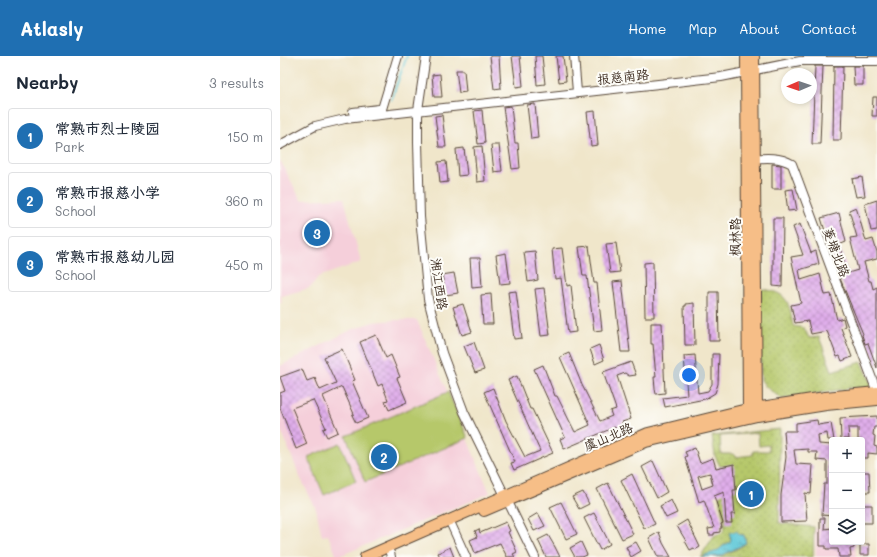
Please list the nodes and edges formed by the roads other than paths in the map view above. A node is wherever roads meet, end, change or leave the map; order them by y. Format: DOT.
graph roads {
  1 [pos="398,56"];
  2 [pos="426,56"];
  3 [pos="574,56"];
  4 [pos="746,56"];
  5 [pos="754,56"];
  6 [pos="877,61"];
  7 [pos="750,71"];
  8 [pos="577,92"];
  9 [pos="382,109"];
  10 [pos="418,110"];
  11 [pos="280,140"];
  12 [pos="280,145"];
  13 [pos="751,159"];
  14 [pos="877,392"];
  15 [pos="877,400"];
  16 [pos="752,413"];
  17 [pos="506,498"];
  18 [pos="451,524"];
  19 [pos="388,556"];
  20 [pos="365,557"];
  21 [pos="466,557"];
  22 [pos="535,557"];
  1 -- 9 [label="street"];
  2 -- 10 [label="street, 湘江西路"];
  3 -- 8 [label="street"];
  4 -- 7 [label="main road, 枫林路"];
  5 -- 7 [label="main road, 枫林路"];
  6 -- 7 [label="street, 报慈南路"];
  7 -- 8 [label="street, 报慈南路"];
  7 -- 13 [label="main road, 枫林路"];
  8 -- 10 [label="street, 报慈南路"];
  9 -- 10 [label="street, 报慈南路"];
  9 -- 11 [label="street, 报慈南路"];
  10 -- 12 [label="street, 报慈南路"];
  10 -- 17 [label="street, 湘江西路"];
  13 -- 14 [label="street, 菱塘北路"];
  13 -- 16 [label="main road, 枫林路"];
  14 -- 16 [label="main road, 虞山北路"];
  15 -- 16 [label="main road, 虞山北路"];
  16 -- 17 [label="main road, 虞山北路"];
  17 -- 18 [label="main road, 虞山北路"];
  17 -- 20 [label="main road, 虞山北路"];
  17 -- 22 [label="street, 湘江西路"];
  18 -- 19 [label="main road, 虞山北路"];
  18 -- 21 [label="street"];
}
